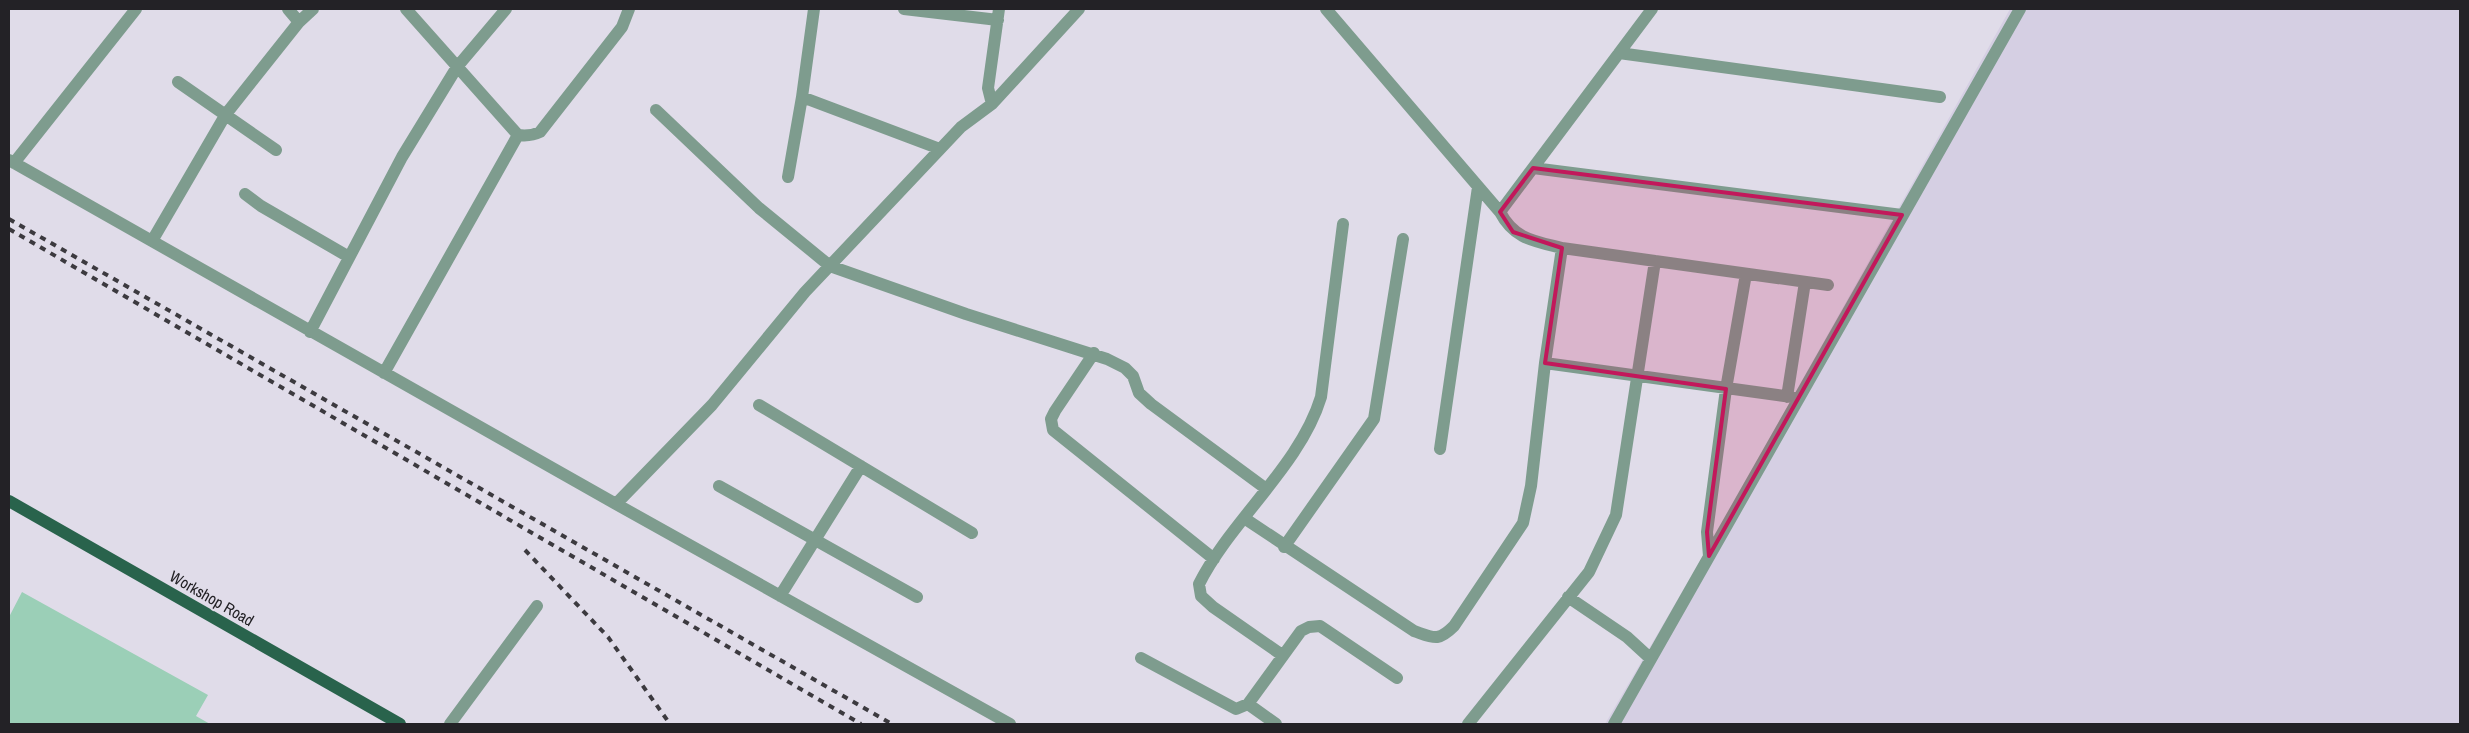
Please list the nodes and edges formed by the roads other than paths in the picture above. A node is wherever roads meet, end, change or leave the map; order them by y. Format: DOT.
graph roads {
  1 [pos="136,9"];
  2 [pos="288,9"];
  3 [pos="313,9"];
  4 [pos="406,9"];
  5 [pos="506,9"];
  6 [pos="629,9"];
  7 [pos="814,9"];
  8 [pos="910,9"];
  9 [pos="1079,9"];
  10 [pos="1326,9"];
  11 [pos="1652,9"];
  12 [pos="2020,9"];
  13 [pos="998,14"];
  14 [pos="299,22"];
  15 [pos="1619,53"];
  16 [pos="457,67"];
  17 [pos="178,82"];
  18 [pos="802,97"];
  19 [pos="1940,97"];
  20 [pos="992,104"];
  21 [pos="656,110"];
  22 [pos="226,114"];
  23 [pos="518,135"];
  24 [pos="940,149"];
  25 [pos="276,150"];
  26 [pos="11,161"];
  27 [pos="1533,168"];
  28 [pos="788,177"];
  29 [pos="1478,187"];
  30 [pos="245,194"];
  31 [pos="1500,212"];
  32 [pos="1902,215"];
  33 [pos="1343,224"];
  34 [pos="1403,238"];
  35 [pos="152,241"];
  36 [pos="1562,248"];
  37 [pos="349,257"];
  38 [pos="1655,261"];
  39 [pos="830,266"];
  40 [pos="1746,274"];
  41 [pos="1804,282"];
  42 [pos="1828,285"];
  43 [pos="310,332"];
  44 [pos="1094,353"];
  45 [pos="1545,363"];
  46 [pos="384,373"];
  47 [pos="1637,376"];
  48 [pos="1726,389"];
  49 [pos="1793,398"];
  50 [pos="759,405"];
  51 [pos="1440,449"];
  52 [pos="862,466"];
  53 [pos="719,486"];
  54 [pos="1265,488"];
  55 [pos="9,501"];
  56 [pos="616,504"];
  57 [pos="1244,518"];
  58 [pos="972,533"];
  59 [pos="814,539"];
  60 [pos="1284,547"];
  61 [pos="1709,556"];
  62 [pos="1214,559"];
  63 [pos="780,596"];
  64 [pos="917,597"];
  65 [pos="1568,597"];
  66 [pos="537,606"];
  67 [pos="1282,655"];
  68 [pos="1141,658"];
  69 [pos="1651,659"];
  70 [pos="1397,678"];
  71 [pos="1248,704"];
  72 [pos="400,724"];
  73 [pos="450,724"];
  74 [pos="1010,724"];
  75 [pos="1276,724"];
  76 [pos="1468,724"];
  77 [pos="1614,724"];
  1 -- 26 [label="street"];
  2 -- 14 [label="street"];
  3 -- 14 [label="street"];
  4 -- 16 [label="street"];
  5 -- 16 [label="street"];
  6 -- 23 [label="street"];
  7 -- 18 [label="street"];
  8 -- 13 [label="street"];
  9 -- 20 [label="street"];
  10 -- 29 [label="street"];
  11 -- 15 [label="street"];
  12 -- 32 [label="street"];
  13 -- 20 [label="street"];
  14 -- 22 [label="street"];
  15 -- 19 [label="street"];
  15 -- 27 [label="street"];
  16 -- 23 [label="street"];
  16 -- 37 [label="street"];
  17 -- 22 [label="street"];
  18 -- 24 [label="street"];
  18 -- 28 [label="street"];
  20 -- 24 [label="street"];
  21 -- 39 [label="street"];
  22 -- 25 [label="street"];
  22 -- 35 [label="street"];
  23 -- 46 [label="street"];
  24 -- 39 [label="street"];
  26 -- 35 [label="street"];
  27 -- 31 [label="street"];
  27 -- 32 [label="street"];
  29 -- 31 [label="street"];
  29 -- 51 [label="street"];
  30 -- 37 [label="street"];
  31 -- 36 [label="street"];
  32 -- 49 [label="street"];
  33 -- 54 [label="street"];
  34 -- 60 [label="street"];
  35 -- 43 [label="street"];
  36 -- 38 [label="street"];
  36 -- 45 [label="street"];
  37 -- 43 [label="street"];
  38 -- 40 [label="street"];
  38 -- 47 [label="street"];
  39 -- 44 [label="street"];
  39 -- 56 [label="street"];
  40 -- 41 [label="street"];
  40 -- 48 [label="street"];
  41 -- 42 [label="street"];
  41 -- 49 [label="street"];
  43 -- 46 [label="street"];
  44 -- 54 [label="street"];
  44 -- 62 [label="street"];
  45 -- 47 [label="street"];
  45 -- 60 [label="street"];
  46 -- 56 [label="street"];
  47 -- 48 [label="street"];
  47 -- 65 [label="street"];
  48 -- 49 [label="street"];
  48 -- 61 [label="street"];
  49 -- 61 [label="street"];
  50 -- 52 [label="street"];
  52 -- 58 [label="street"];
  52 -- 59 [label="street"];
  53 -- 59 [label="street"];
  54 -- 57 [label="street"];
  55 -- 72 [label="main road, Workshop Road"];
  56 -- 63 [label="street"];
  57 -- 60 [label="street"];
  57 -- 62 [label="street"];
  59 -- 63 [label="street"];
  59 -- 64 [label="street"];
  61 -- 69 [label="street"];
  62 -- 67 [label="street"];
  63 -- 74 [label="street"];
  65 -- 69 [label="street"];
  65 -- 76 [label="street"];
  66 -- 73 [label="street"];
  67 -- 70 [label="street"];
  67 -- 71 [label="street"];
  68 -- 71 [label="street"];
  69 -- 77 [label="street"];
  71 -- 75 [label="street"];
}
